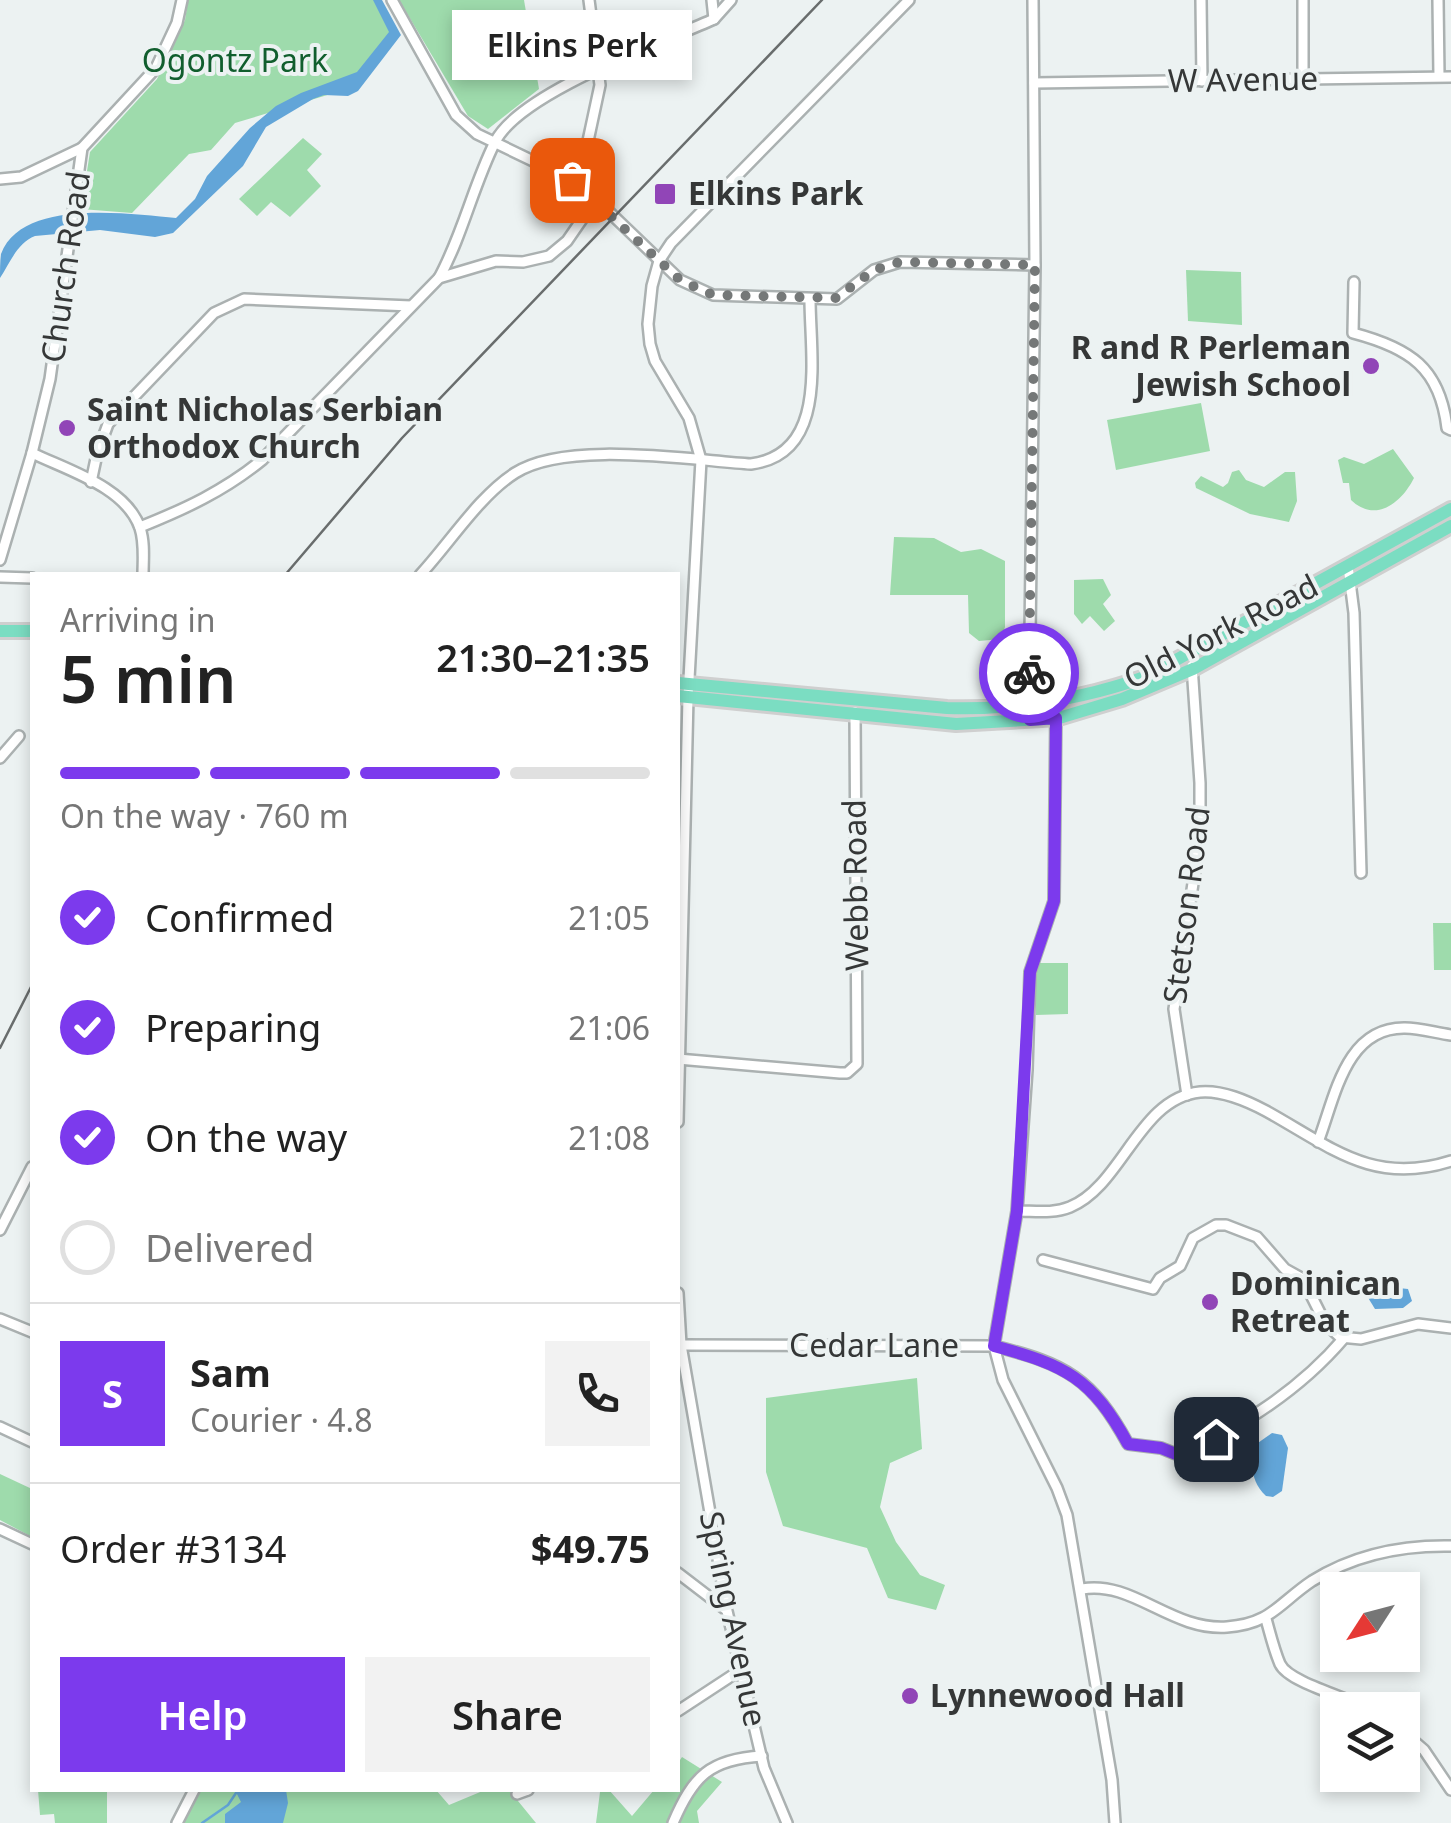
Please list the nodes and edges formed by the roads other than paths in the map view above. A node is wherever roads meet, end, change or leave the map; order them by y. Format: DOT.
graph roads {
  1 [pos="182,0"];
  2 [pos="392,0"];
  3 [pos="590,0"];
  4 [pos="712,0"];
  5 [pos="731,0"];
  6 [pos="909,0"];
  7 [pos="1033,0"];
  8 [pos="1202,0"];
  9 [pos="1303,0"];
  10 [pos="1438,0"];
  11 [pos="714,19"];
  12 [pos="598,71"];
  13 [pos="1439,76"];
  14 [pos="1451,76"];
  15 [pos="1303,80"];
  16 [pos="1202,81"];
  17 [pos="1034,83"];
  18 [pos="495,142"];
  19 [pos="82,148"];
  20 [pos="585,163"];
  21 [pos="0,179"];
  22 [pos="579,183"];
  23 [pos="596,199"];
  24 [pos="659,260"];
  25 [pos="1035,265"];
  26 [pos="439,278"];
  27 [pos="1354,282"];
  28 [pos="810,300"];
  29 [pos="411,306"];
  30 [pos="1451,430"];
  31 [pos="32,454"];
  32 [pos="701,460"];
  33 [pos="91,482"];
  34 [pos="1451,509"];
  35 [pos="1451,526"];
  36 [pos="140,528"];
  37 [pos="0,560"];
  38 [pos="1348,566"];
  39 [pos="143,572"];
  40 [pos="423,572"];
  41 [pos="0,578"];
  42 [pos="30,578"];
  43 [pos="1350,582"];
  44 [pos="0,631"];
  45 [pos="30,631"];
  46 [pos="1191,662"];
  47 [pos="683,690"];
  48 [pos="856,700"];
  49 [pos="1056,711"];
  50 [pos="1029,713"];
  51 [pos="854,716"];
  52 [pos="19,736"];
  53 [pos="0,758"];
  54 [pos="1361,873"];
  55 [pos="680,911"];
  56 [pos="1451,1035"];
  57 [pos="680,1059"];
  58 [pos="1186,1095"];
  59 [pos="1318,1142"];
  60 [pos="1451,1161"];
  61 [pos="30,1171"];
  62 [pos="20,1191"];
  63 [pos="30,1197"];
  64 [pos="1017,1211"];
  65 [pos="0,1230"];
  66 [pos="1044,1260"];
  67 [pos="0,1320"];
  68 [pos="680,1328"];
  69 [pos="1451,1328"];
  70 [pos="30,1331"];
  71 [pos="1344,1338"];
  72 [pos="681,1345"];
  73 [pos="994,1346"];
  74 [pos="0,1427"];
  75 [pos="30,1441"];
  76 [pos="0,1529"];
  77 [pos="30,1543"];
  78 [pos="1451,1546"];
  79 [pos="680,1574"];
  80 [pos="1082,1588"];
  81 [pos="727,1611"];
  82 [pos="1266,1619"];
  83 [pos="742,1668"];
  84 [pos="1334,1692"];
  85 [pos="680,1710"];
  86 [pos="1420,1747"];
  87 [pos="762,1756"];
  88 [pos="1451,1790"];
  89 [pos="193,1792"];
  90 [pos="522,1792"];
  91 [pos="517,1794"];
  92 [pos="177,1823"];
  93 [pos="673,1823"];
  94 [pos="787,1823"];
  95 [pos="1115,1823"];
  1 -- 19 [label="street, Church Road"];
  2 -- 18 [label="street"];
  3 -- 12 [label="street"];
  4 -- 11 [label="street"];
  5 -- 11 [label="street"];
  6 -- 24 [label="street"];
  7 -- 17 [label="street"];
  8 -- 16 [label="street"];
  9 -- 15 [label="street"];
  10 -- 13 [label="street"];
  11 -- 12 [label="street"];
  12 -- 18 [label="street"];
  12 -- 20 [label="street"];
  13 -- 14 [label="street, W Avenue"];
  13 -- 15 [label="street, W Avenue"];
  15 -- 16 [label="street, W Avenue"];
  16 -- 17 [label="street, W Avenue"];
  17 -- 25 [label="street"];
  18 -- 22 [label="street"];
  18 -- 26 [label="street"];
  19 -- 21 [label="street"];
  19 -- 31 [label="street, Church Road"];
  20 -- 22 [label="street"];
  20 -- 23 [label="street"];
  22 -- 23 [label="street"];
  23 -- 24 [label="street"];
  23 -- 26 [label="street"];
  24 -- 28 [label="street"];
  24 -- 32 [label="street"];
  25 -- 28 [label="street"];
  25 -- 50 [label="street"];
  26 -- 29 [label="street"];
  27 -- 30 [label="street"];
  28 -- 32 [label="street"];
  29 -- 33 [label="street"];
  29 -- 36 [label="street"];
  31 -- 33 [label="street"];
  31 -- 37 [label="street, Church Road"];
  32 -- 40 [label="street"];
  32 -- 47 [label="street"];
  33 -- 36 [label="street"];
  34 -- 38 [label="highway, Old York Road"];
  35 -- 43 [label="highway, Old York Road"];
  36 -- 39 [label="street"];
  38 -- 43 [label="street"];
  38 -- 46 [label="highway, Old York Road"];
  41 -- 42 [label="street"];
  43 -- 46 [label="highway, Old York Road"];
  43 -- 54 [label="street"];
  44 -- 45 [label="highway"];
  46 -- 49 [label="highway, Old York Road"];
  46 -- 58 [label="street, Stetson Road"];
  47 -- 48 [label="highway, Old York Road"];
  47 -- 51 [label="highway, Old York Road"];
  47 -- 55 [label="street"];
  48 -- 50 [label="highway, Old York Road"];
  48 -- 51 [label="street, Webb Road"];
  49 -- 50 [label="highway, Old York Road"];
  49 -- 64 [label="street"];
  50 -- 51 [label="highway, Old York Road"];
  51 -- 57 [label="street, Webb Road"];
  52 -- 53 [label="street"];
  56 -- 59 [label="street"];
  58 -- 59 [label="street"];
  58 -- 64 [label="street"];
  59 -- 60 [label="street"];
  61 -- 62 [label="street"];
  62 -- 63 [label="street"];
  62 -- 65 [label="street"];
  64 -- 73 [label="street"];
  66 -- 71 [label="street"];
  67 -- 70 [label="street"];
  68 -- 72 [label="street, Spring Avenue"];
  69 -- 71 [label="street"];
  71 -- 73 [label="street, Cedar Lane"];
  72 -- 73 [label="street, Cedar Lane"];
  72 -- 81 [label="street, Spring Avenue"];
  73 -- 80 [label="street"];
  74 -- 75 [label="street"];
  76 -- 77 [label="street"];
  78 -- 82 [label="street"];
  79 -- 81 [label="street"];
  80 -- 82 [label="street"];
  80 -- 95 [label="street"];
  81 -- 83 [label="street, Spring Avenue"];
  82 -- 84 [label="street"];
  83 -- 85 [label="street"];
  83 -- 87 [label="street, Spring Avenue"];
  86 -- 88 [label="street"];
  87 -- 93 [label="street"];
  87 -- 94 [label="street, Spring Avenue"];
  89 -- 92 [label="street"];
  90 -- 91 [label="street"];
}
